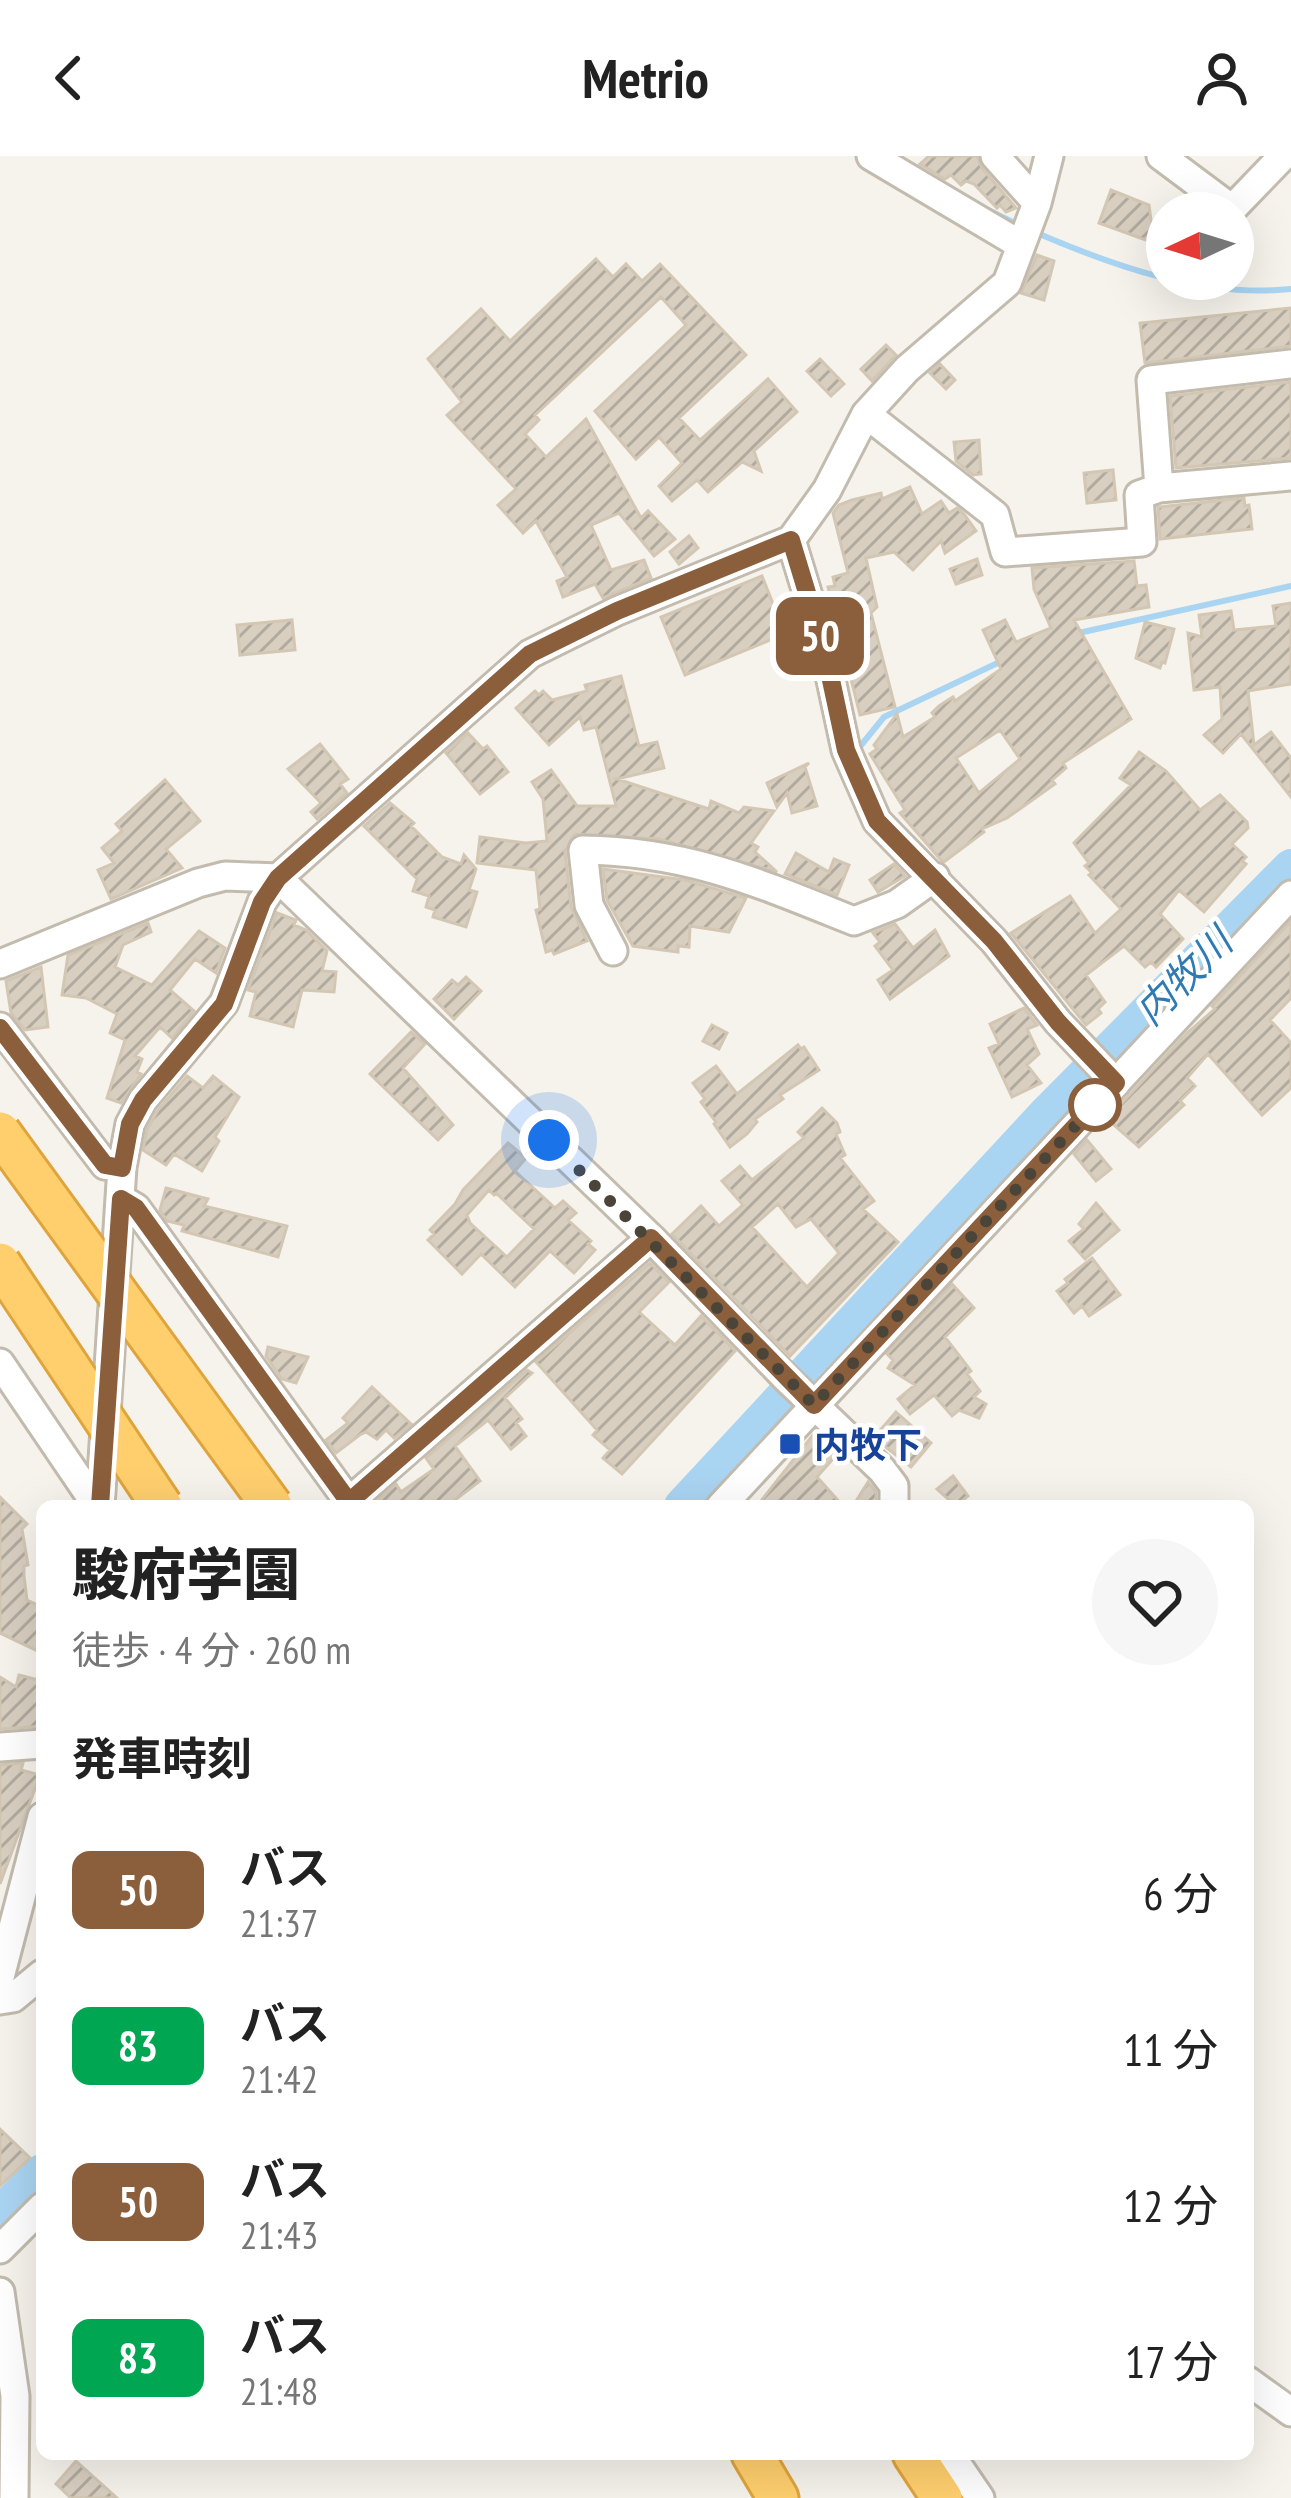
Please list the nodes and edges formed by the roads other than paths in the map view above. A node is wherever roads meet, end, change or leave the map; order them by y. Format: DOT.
graph roads {
  1 [pos="871,156"];
  2 [pos="994,156"];
  3 [pos="1049,156"];
  4 [pos="1161,156"];
  5 [pos="1283,156"];
  6 [pos="1037,203"];
  7 [pos="1022,245"];
  8 [pos="1291,364"];
  9 [pos="866,414"];
  10 [pos="1291,476"];
  11 [pos="1159,488"];
  12 [pos="791,540"];
  13 [pos="935,877"];
  14 [pos="278,878"];
  15 [pos="1291,895"];
  16 [pos="613,951"];
  17 [pos="0,964"];
  18 [pos="0,1028"];
  19 [pos="1111,1078"];
  20 [pos="0,1132"];
  21 [pos="122,1168"];
  22 [pos="121,1199"];
  23 [pos="651,1238"];
  24 [pos="0,1263"];
  25 [pos="0,1363"];
  26 [pos="810,1401"];
  27 [pos="29,1405"];
  28 [pos="0,1406"];
  29 [pos="94,1500"];
  30 [pos="98,1500"];
  31 [pos="158,1500"];
  32 [pos="268,1500"];
  33 [pos="344,1500"];
  34 [pos="354,1500"];
  35 [pos="726,1500"];
  36 [pos="894,1500"];
  37 [pos="36,1744"];
  38 [pos="0,1747"];
  39 [pos="36,1840"];
  40 [pos="0,1977"];
  41 [pos="36,1979"];
  42 [pos="0,2000"];
  43 [pos="36,2213"];
  44 [pos="0,2249"];
  45 [pos="0,2292"];
  46 [pos="1254,2384"];
  47 [pos="1291,2412"];
  48 [pos="756,2460"];
  49 [pos="917,2460"];
  50 [pos="954,2460"];
  51 [pos="14,2498"];
  52 [pos="778,2498"];
  53 [pos="941,2498"];
  54 [pos="980,2498"];
  1 -- 7 [label="street"];
  2 -- 6 [label="street"];
  3 -- 6 [label="street"];
  4 -- 5 [label="street"];
  6 -- 7 [label="street"];
  7 -- 9 [label="street"];
  8 -- 11 [label="street"];
  9 -- 11 [label="street"];
  9 -- 12 [label="street"];
  10 -- 11 [label="street"];
  12 -- 13 [label="street"];
  12 -- 14 [label="street"];
  13 -- 16 [label="street"];
  13 -- 19 [label="street"];
  14 -- 17 [label="street"];
  14 -- 21 [label="street"];
  14 -- 23 [label="street"];
  15 -- 19 [label="street"];
  18 -- 21 [label="street"];
  19 -- 26 [label="street"];
  20 -- 32 [label="highway, bridge"];
  21 -- 22 [label="street"];
  22 -- 30 [label="street"];
  22 -- 33 [label="street"];
  23 -- 26 [label="street"];
  23 -- 34 [label="street"];
  24 -- 31 [label="highway, bridge"];
  25 -- 27 [label="street"];
  26 -- 35 [label="street"];
  26 -- 36 [label="street"];
  27 -- 28 [label="street"];
  27 -- 29 [label="street"];
  37 -- 38 [label="street"];
  39 -- 40 [label="street"];
  41 -- 42 [label="street"];
  43 -- 44 [label="street"];
  45 -- 51 [label="street"];
  46 -- 47 [label="street"];
  48 -- 52 [label="highway"];
  49 -- 53 [label="highway"];
  50 -- 54 [label="street"];
}
